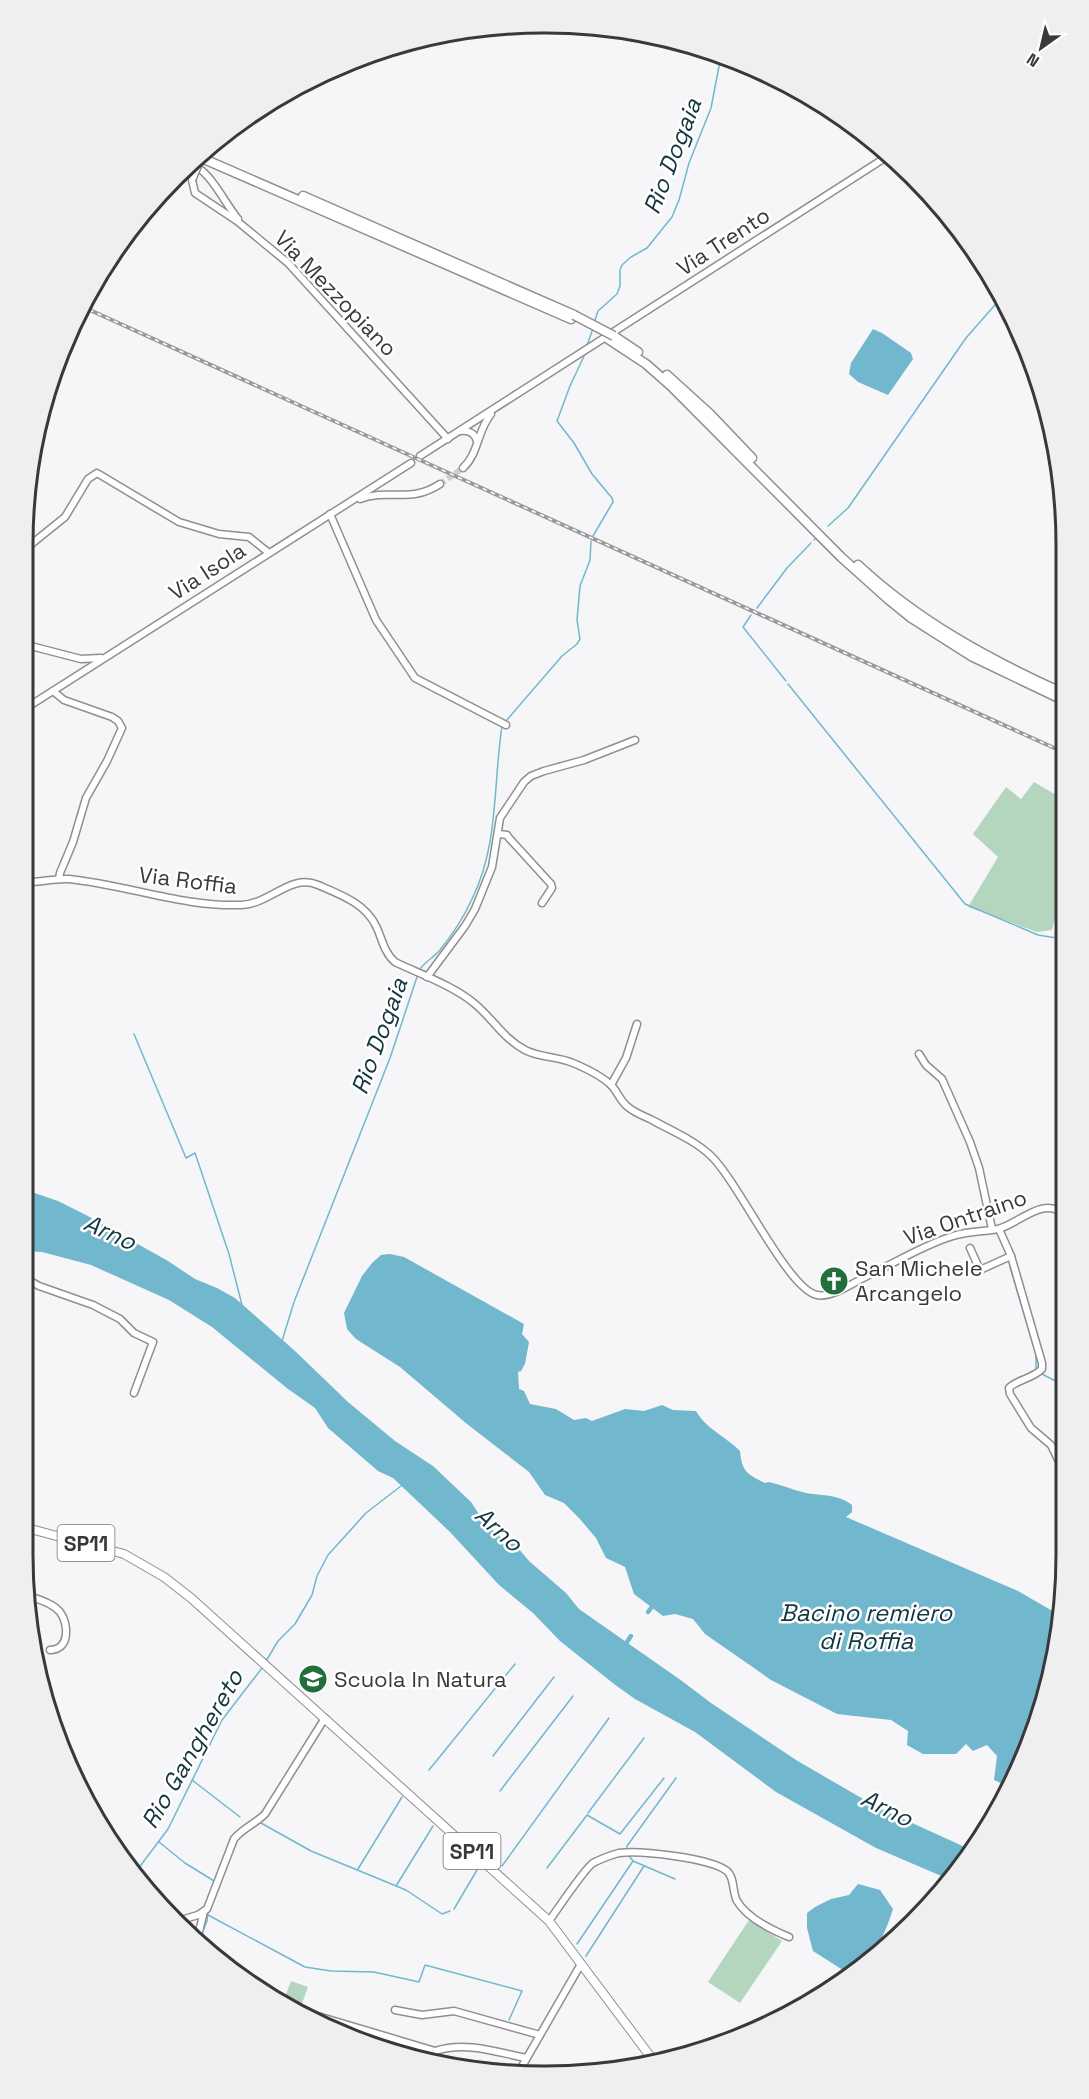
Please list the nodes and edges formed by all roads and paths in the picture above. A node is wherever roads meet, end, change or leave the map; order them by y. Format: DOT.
graph roads {
  1 [pos="212,156"];
  2 [pos="207,160"];
  3 [pos="882,160"];
  4 [pos="199,167"];
  5 [pos="196,171"];
  6 [pos="246,228"];
  7 [pos="573,317"];
  8 [pos="611,338"];
  9 [pos="501,406"];
  10 [pos="469,429"];
  11 [pos="480,431"];
  12 [pos="448,439"];
  13 [pos="477,445"];
  14 [pos="420,456"];
  15 [pos="411,463"];
  16 [pos="463,468"];
  17 [pos="440,484"];
  18 [pos="381,486"];
  19 [pos="379,495"];
  20 [pos="395,495"];
  21 [pos="348,503"];
  22 [pos="330,514"];
  23 [pos="33,543"];
  24 [pos="269,553"];
  25 [pos="33,646"];
  26 [pos="111,654"];
  27 [pos="84,659"];
  28 [pos="85,671"];
  29 [pos="78,675"];
  30 [pos="1056,690"];
  31 [pos="54,691"];
  32 [pos="1056,697"];
  33 [pos="33,704"];
  34 [pos="506,725"];
  35 [pos="635,740"];
  36 [pos="499,834"];
  37 [pos="59,879"];
  38 [pos="33,882"];
  39 [pos="542,903"];
  40 [pos="425,976"];
  41 [pos="637,1024"];
  42 [pos="919,1054"];
  43 [pos="611,1085"];
  44 [pos="1056,1209"];
  45 [pos="996,1229"];
  46 [pos="970,1248"];
  47 [pos="1011,1256"];
  48 [pos="33,1283"];
  49 [pos="134,1393"];
  50 [pos="1056,1455"];
  51 [pos="33,1530"];
  52 [pos="35,1598"];
  53 [pos="50,1650"];
  54 [pos="325,1718"];
  55 [pos="204,1911"];
  56 [pos="185,1918"];
  57 [pos="549,1921"];
  58 [pos="199,1931"];
  59 [pos="789,1937"];
  60 [pos="581,1964"];
  61 [pos="395,2010"];
  62 [pos="337,2021"];
  63 [pos="540,2035"];
  64 [pos="649,2055"];
  65 [pos="526,2058"];
  66 [pos="522,2065"];
  1 -- 7 [label="highway"];
  2 -- 7 [label="highway"];
  3 -- 9 [label="street, Via Trento"];
  4 -- 6 [label="street"];
  5 -- 6 [label="street, Via Mezzopiano, bridge"];
  6 -- 12 [label="street, Via Mezzopiano"];
  7 -- 8 [label="highway, bridge"];
  8 -- 30 [label="highway"];
  8 -- 32 [label="highway"];
  9 -- 10 [label="street"];
  9 -- 11 [label="street"];
  10 -- 11 [label="street"];
  10 -- 12 [label="street"];
  10 -- 13 [label="street"];
  11 -- 13 [label="street"];
  12 -- 14 [label="street"];
  13 -- 16 [label="street"];
  15 -- 18 [label="street, Via Isola"];
  17 -- 20 [label="street, Via Isola"];
  18 -- 19 [label="street"];
  18 -- 20 [label="street"];
  18 -- 21 [label="street, Via Isola"];
  19 -- 20 [label="street, Via Isola"];
  19 -- 21 [label="street, Via Isola"];
  21 -- 22 [label="street, Via Isola"];
  22 -- 24 [label="street, Via Isola"];
  22 -- 34 [label="street"];
  23 -- 24 [label="street"];
  24 -- 26 [label="street, Via Isola"];
  25 -- 27 [label="street"];
  26 -- 27 [label="street"];
  26 -- 28 [label="street, Via Isola"];
  27 -- 28 [label="street"];
  27 -- 29 [label="street"];
  28 -- 29 [label="street, Via Isola"];
  29 -- 31 [label="street, Via Isola"];
  31 -- 33 [label="street, Via Isola"];
  31 -- 37 [label="street"];
  35 -- 36 [label="street"];
  36 -- 39 [label="street"];
  36 -- 40 [label="street"];
  37 -- 38 [label="street, Via Roffia"];
  37 -- 40 [label="street, Via Roffia"];
  40 -- 43 [label="street, Via Roffia"];
  41 -- 43 [label="street"];
  42 -- 45 [label="street"];
  43 -- 45 [label="street, Via Ontraino"];
  44 -- 45 [label="street, Via Ontraino"];
  45 -- 47 [label="street"];
  46 -- 47 [label="street"];
  47 -- 50 [label="street"];
  48 -- 49 [label="street"];
  51 -- 54 [label="main road, SP11"];
  52 -- 53 [label="street"];
  54 -- 55 [label="street"];
  54 -- 57 [label="main road, SP11"];
  55 -- 56 [label="street"];
  55 -- 58 [label="street"];
  57 -- 59 [label="street"];
  57 -- 60 [label="main road, SP11"];
  60 -- 63 [label="street"];
  60 -- 64 [label="main road, SP11"];
  61 -- 63 [label="street"];
  62 -- 65 [label="street"];
  63 -- 65 [label="street"];
  65 -- 66 [label="street"];
}
